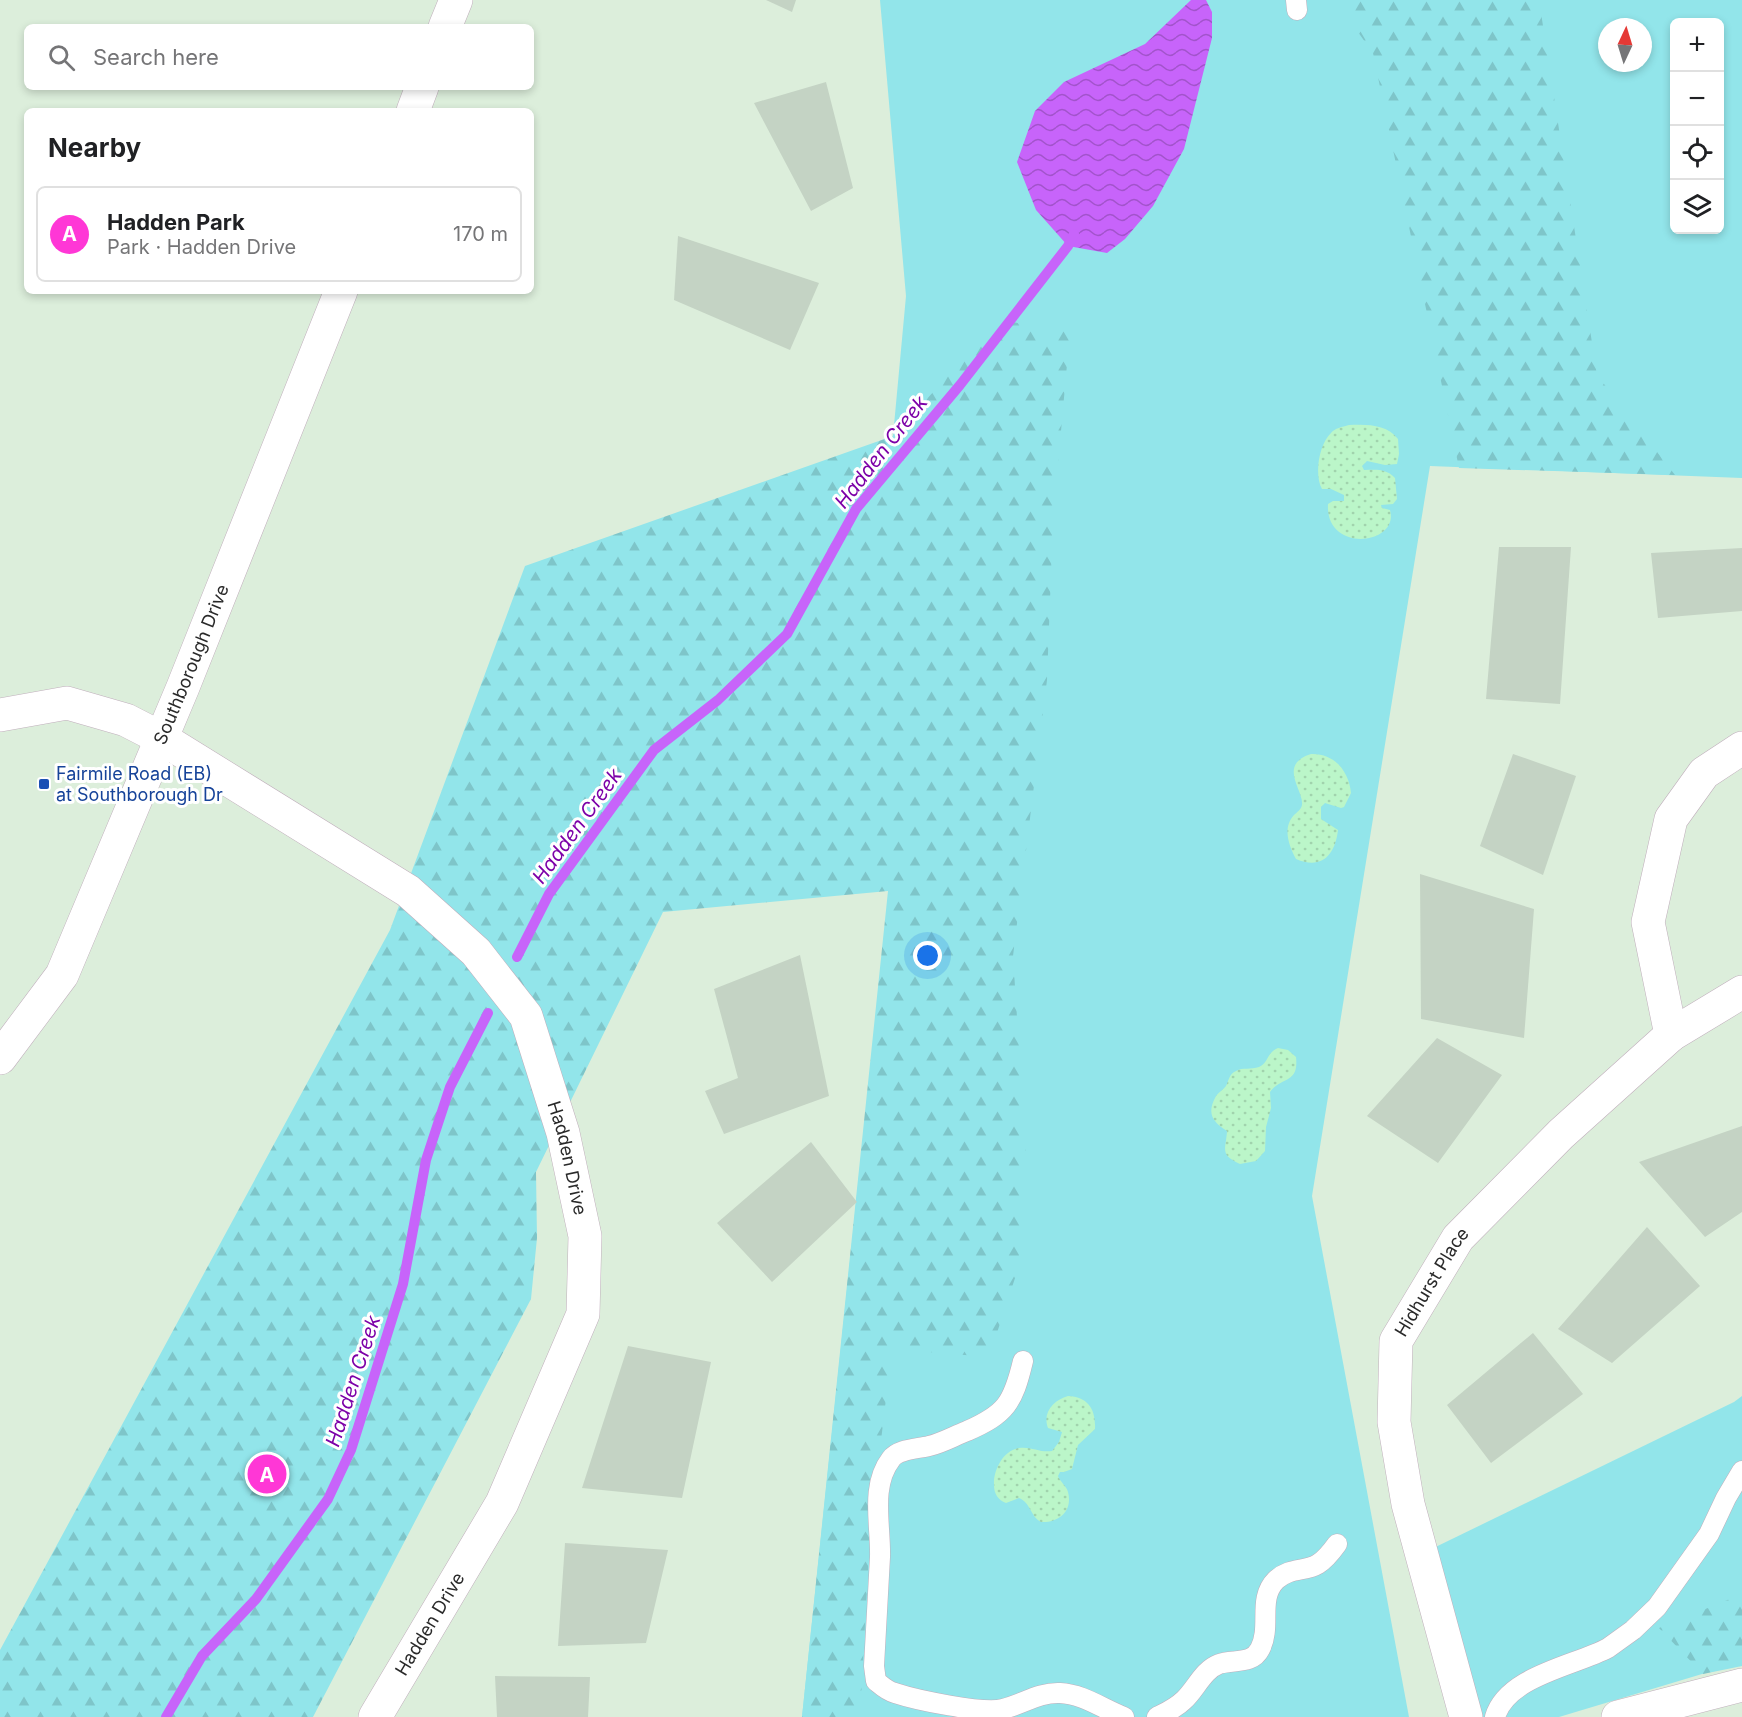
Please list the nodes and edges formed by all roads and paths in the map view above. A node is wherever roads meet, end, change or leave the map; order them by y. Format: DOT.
graph roads {
  1 [pos="456,0"];
  2 [pos="446,24"];
  3 [pos="421,90"];
  4 [pos="414,108"];
  5 [pos="340,294"];
  6 [pos="0,715"];
  7 [pos="161,738"];
  8 [pos="1742,748"];
  9 [pos="1742,992"];
  10 [pos="1671,1035"];
  11 [pos="0,1058"];
  12 [pos="1023,1361"];
  13 [pos="1742,1471"];
  14 [pos="1337,1544"];
  15 [pos="1742,1685"];
  16 [pos="375,1717"];
  17 [pos="1124,1717"];
  18 [pos="1157,1717"];
  19 [pos="1466,1717"];
  20 [pos="1495,1717"];
  21 [pos="1618,1717"];
  1 -- 2 [label="street"];
  3 -- 4 [label="street"];
  5 -- 7 [label="street, Southborough Drive"];
  6 -- 7 [label="street, Hadden Drive"];
  7 -- 11 [label="street, Southborough Drive"];
  7 -- 16 [label="street, Hadden Drive"];
  8 -- 10 [label="street"];
  9 -- 10 [label="street, Hidhurst Place"];
  10 -- 19 [label="street, Hidhurst Place"];
  12 -- 17 [label="lane"];
  13 -- 20 [label="lane"];
  14 -- 18 [label="lane"];
  15 -- 21 [label="street"];
}
